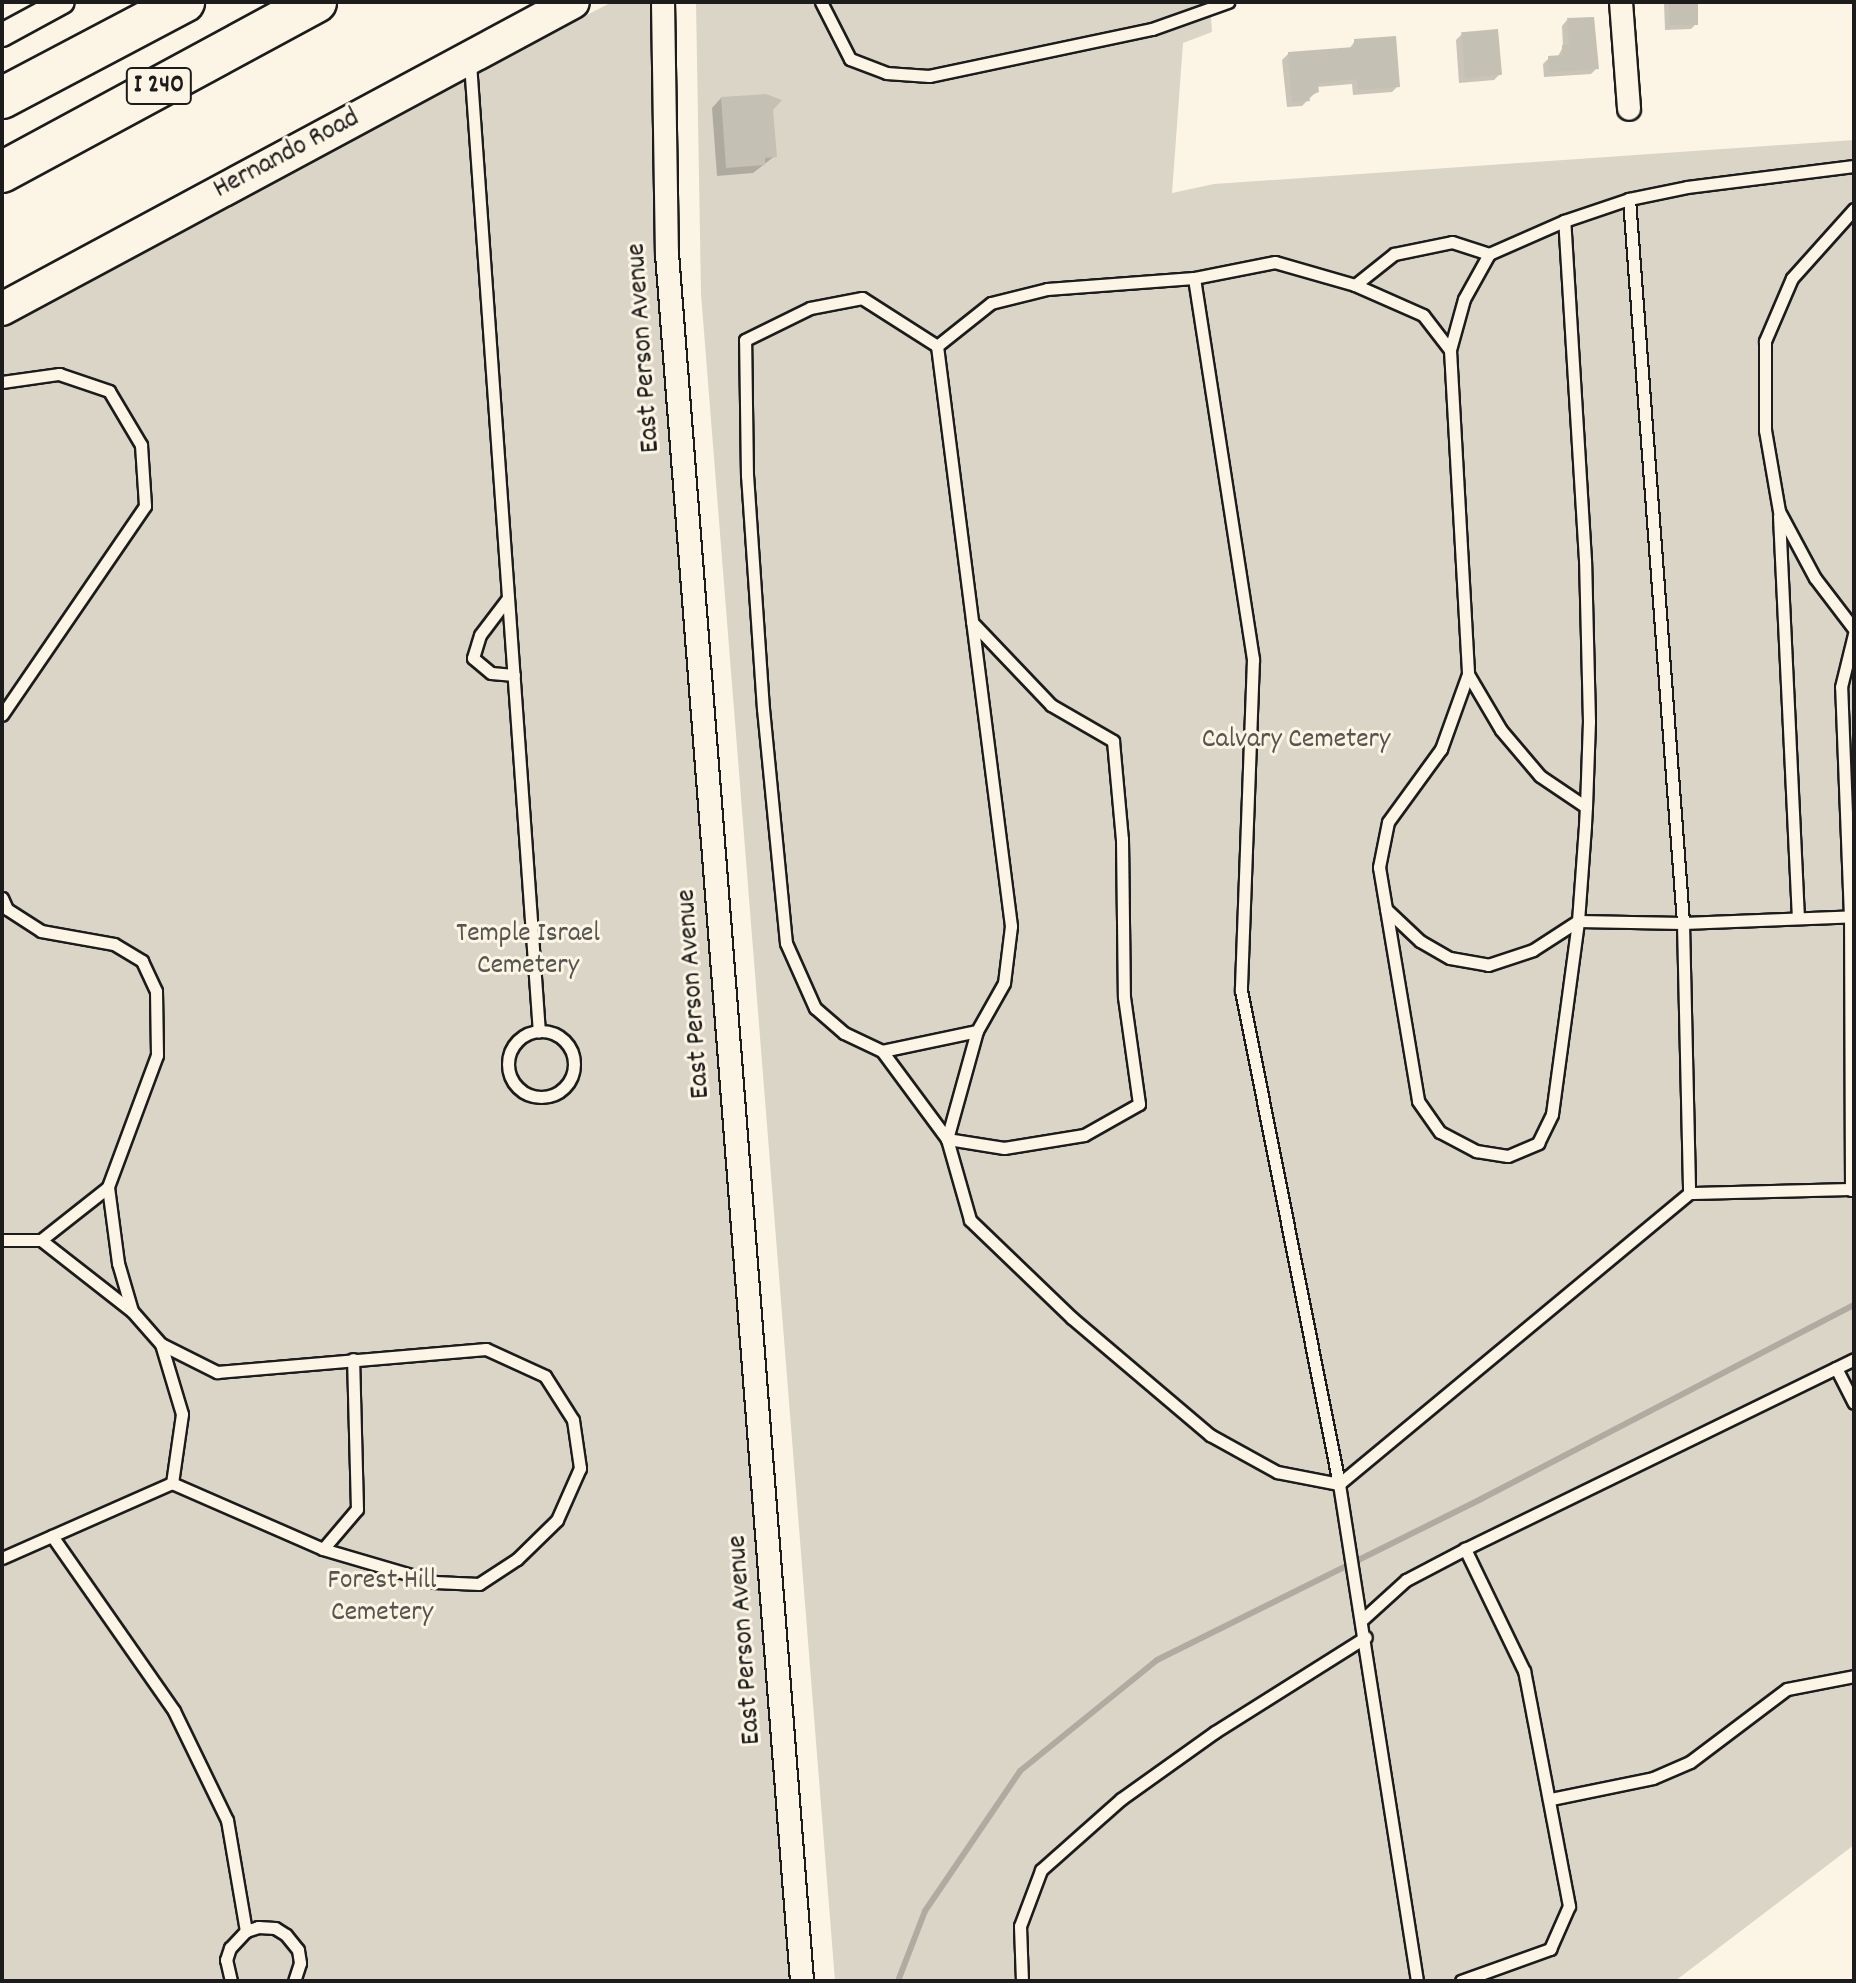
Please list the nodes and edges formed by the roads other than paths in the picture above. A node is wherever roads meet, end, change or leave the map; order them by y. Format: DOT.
graph roads {
  1 [pos="63,2"];
  2 [pos="184,2"];
  3 [pos="316,2"];
  4 [pos="573,2"];
  5 [pos="663,2"];
  6 [pos="821,2"];
  7 [pos="1228,2"];
  8 [pos="1621,2"];
  9 [pos="2,35"];
  10 [pos="470,57"];
  11 [pos="2,98"];
  12 [pos="1629,109"];
  13 [pos="1854,166"];
  14 [pos="2,172"];
  15 [pos="1629,199"];
  16 [pos="1854,209"];
  17 [pos="1564,221"];
  18 [pos="1489,254"];
  19 [pos="1194,278"];
  20 [pos="1355,285"];
  21 [pos="2,309"];
  22 [pos="937,346"];
  23 [pos="1450,350"];
  24 [pos="2,382"];
  25 [pos="1779,511"];
  26 [pos="508,598"];
  27 [pos="972,622"];
  28 [pos="1854,631"];
  29 [pos="1468,674"];
  30 [pos="514,675"];
  31 [pos="3,710"];
  32 [pos="1586,807"];
  33 [pos="2,898"];
  34 [pos="1386,909"];
  35 [pos="1852,916"];
  36 [pos="1798,918"];
  37 [pos="1578,921"];
  38 [pos="1683,923"];
  39 [pos="977,1031"];
  40 [pos="539,1032"];
  41 [pos="882,1051"];
  42 [pos="947,1139"];
  43 [pos="108,1187"];
  44 [pos="1853,1189"];
  45 [pos="1689,1193"];
  46 [pos="2,1240"];
  47 [pos="41,1240"];
  48 [pos="132,1311"];
  49 [pos="161,1344"];
  50 [pos="353,1359"];
  51 [pos="1854,1359"];
  52 [pos="1836,1368"];
  53 [pos="1854,1403"];
  54 [pos="172,1483"];
  55 [pos="1339,1484"];
  56 [pos="52,1536"];
  57 [pos="323,1549"];
  58 [pos="1465,1549"];
  59 [pos="2,1558"];
  60 [pos="1363,1619"];
  61 [pos="1366,1637"];
  62 [pos="1854,1676"];
  63 [pos="1551,1799"];
  64 [pos="246,1931"];
  65 [pos="231,1981"];
  66 [pos="294,1981"];
  67 [pos="802,1981"];
  68 [pos="1022,1981"];
  69 [pos="1417,1981"];
  70 [pos="1461,1981"];
  1 -- 9 [label="street"];
  2 -- 11 [label="highway, I 240"];
  3 -- 14 [label="highway, I 240"];
  4 -- 10 [label="street, Hernando Road"];
  5 -- 67 [label="street, East Person Avenue"];
  6 -- 7 [label="lane"];
  8 -- 12 [label="street"];
  10 -- 21 [label="street, Hernando Road"];
  10 -- 26 [label="lane"];
  13 -- 15 [label="lane"];
  15 -- 17 [label="lane"];
  15 -- 38 [label="lane"];
  16 -- 25 [label="lane"];
  17 -- 18 [label="lane"];
  17 -- 32 [label="lane"];
  18 -- 20 [label="lane"];
  18 -- 23 [label="lane"];
  19 -- 20 [label="lane"];
  19 -- 22 [label="lane"];
  19 -- 55 [label="lane"];
  20 -- 23 [label="lane"];
  22 -- 27 [label="lane"];
  22 -- 41 [label="lane"];
  23 -- 29 [label="lane"];
  24 -- 31 [label="lane"];
  25 -- 28 [label="lane"];
  25 -- 36 [label="lane"];
  26 -- 30 [label="lane"];
  26 -- 30 [label="lane"];
  27 -- 39 [label="lane"];
  27 -- 42 [label="lane"];
  28 -- 35 [label="lane"];
  29 -- 32 [label="lane"];
  29 -- 34 [label="lane"];
  30 -- 40 [label="lane"];
  32 -- 37 [label="lane"];
  33 -- 43 [label="lane"];
  34 -- 37 [label="lane"];
  34 -- 37 [label="lane"];
  35 -- 36 [label="lane"];
  35 -- 44 [label="lane"];
  36 -- 38 [label="lane"];
  37 -- 38 [label="lane"];
  38 -- 45 [label="lane"];
  39 -- 41 [label="lane"];
  39 -- 42 [label="lane"];
  40 -- 40 [label="lane"];
  41 -- 42 [label="lane"];
  42 -- 55 [label="lane"];
  43 -- 47 [label="lane"];
  43 -- 48 [label="lane"];
  44 -- 45 [label="lane"];
  45 -- 55 [label="lane"];
  46 -- 47 [label="lane"];
  47 -- 48 [label="lane"];
  48 -- 49 [label="lane"];
  49 -- 50 [label="lane"];
  49 -- 54 [label="lane"];
  50 -- 57 [label="lane"];
  50 -- 57 [label="lane"];
  51 -- 52 [label="lane"];
  52 -- 53 [label="lane"];
  52 -- 58 [label="lane"];
  54 -- 56 [label="lane"];
  54 -- 57 [label="lane"];
  55 -- 60 [label="lane"];
  56 -- 59 [label="lane"];
  56 -- 64 [label="lane"];
  58 -- 60 [label="lane"];
  58 -- 63 [label="lane"];
  60 -- 61 [label="lane"];
  61 -- 68 [label="lane"];
  61 -- 69 [label="lane"];
  62 -- 63 [label="lane"];
  63 -- 70 [label="lane"];
  64 -- 65 [label="lane"];
  64 -- 66 [label="lane"];
}
